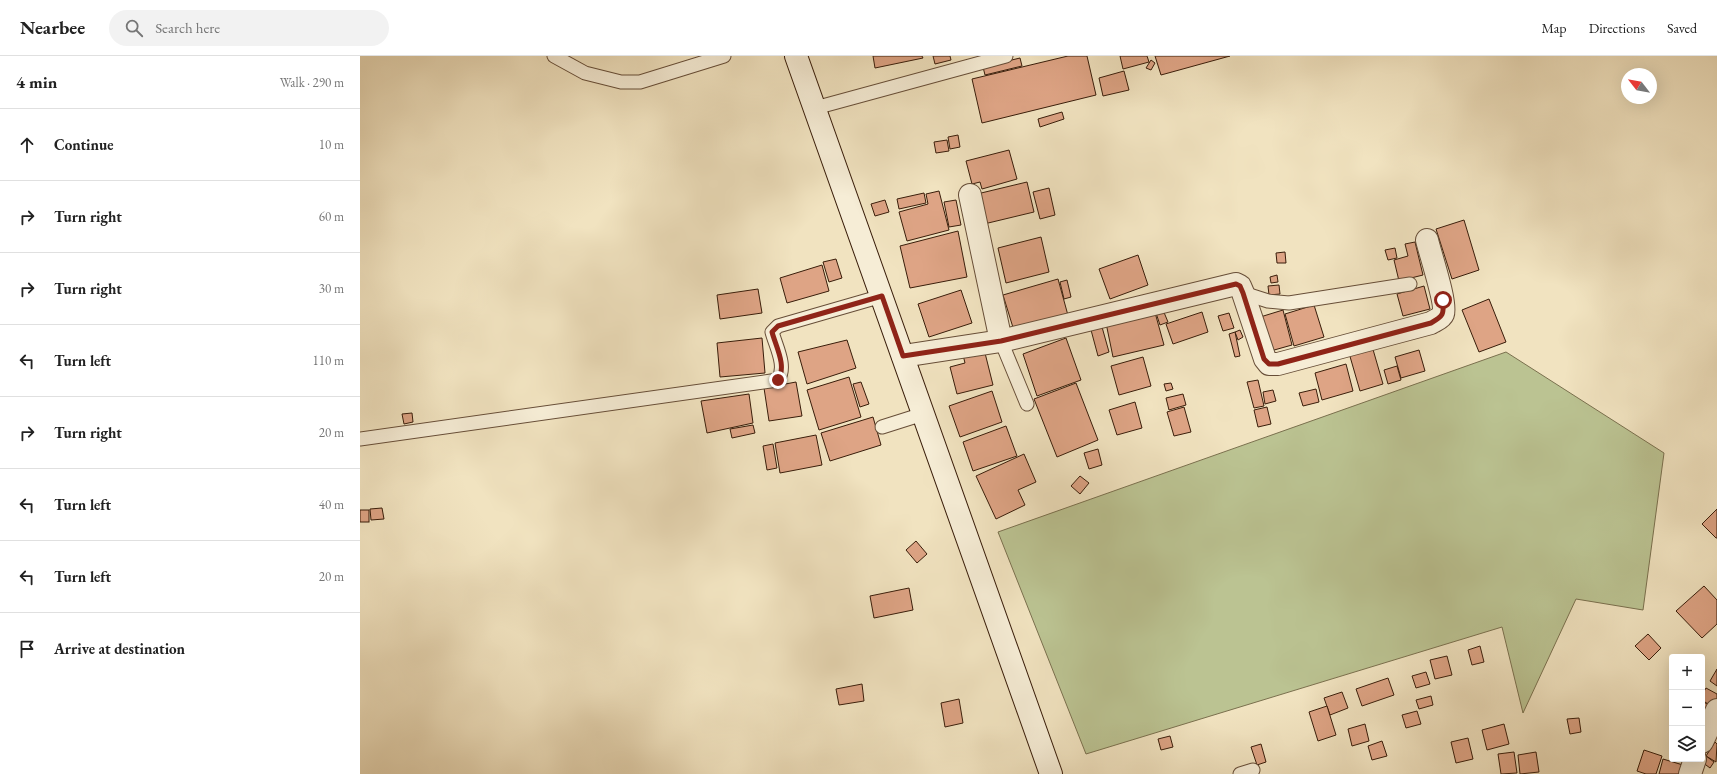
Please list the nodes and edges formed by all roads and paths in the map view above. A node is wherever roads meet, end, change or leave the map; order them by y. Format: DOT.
graph roads {
  1 [pos="554,56"];
  2 [pos="724,56"];
  3 [pos="796,56"];
  4 [pos="1006,56"];
  5 [pos="815,108"];
  6 [pos="970,195"];
  7 [pos="1427,240"];
  8 [pos="1410,284"];
  9 [pos="1243,293"];
  10 [pos="882,296"];
  11 [pos="1001,341"];
  12 [pos="903,356"];
  13 [pos="1027,404"];
  14 [pos="923,414"];
  15 [pos="882,427"];
  16 [pos="360,439"];
  17 [pos="1717,710"];
  18 [pos="1705,736"];
  19 [pos="1694,762"];
  20 [pos="1253,770"];
  21 [pos="1051,774"];
  22 [pos="1240,774"];
  23 [pos="1690,774"];
  1 -- 2 [label="lane"];
  3 -- 5 [label="street"];
  4 -- 5 [label="lane"];
  5 -- 10 [label="street"];
  6 -- 11 [label="street"];
  7 -- 9 [label="street"];
  8 -- 9 [label="lane"];
  9 -- 11 [label="street"];
  10 -- 12 [label="street"];
  10 -- 16 [label="lane"];
  11 -- 12 [label="street"];
  11 -- 13 [label="lane"];
  12 -- 14 [label="street"];
  14 -- 15 [label="lane"];
  14 -- 21 [label="street"];
  17 -- 18 [label="street"];
  19 -- 23 [label="street"];
  20 -- 22 [label="lane"];
}
